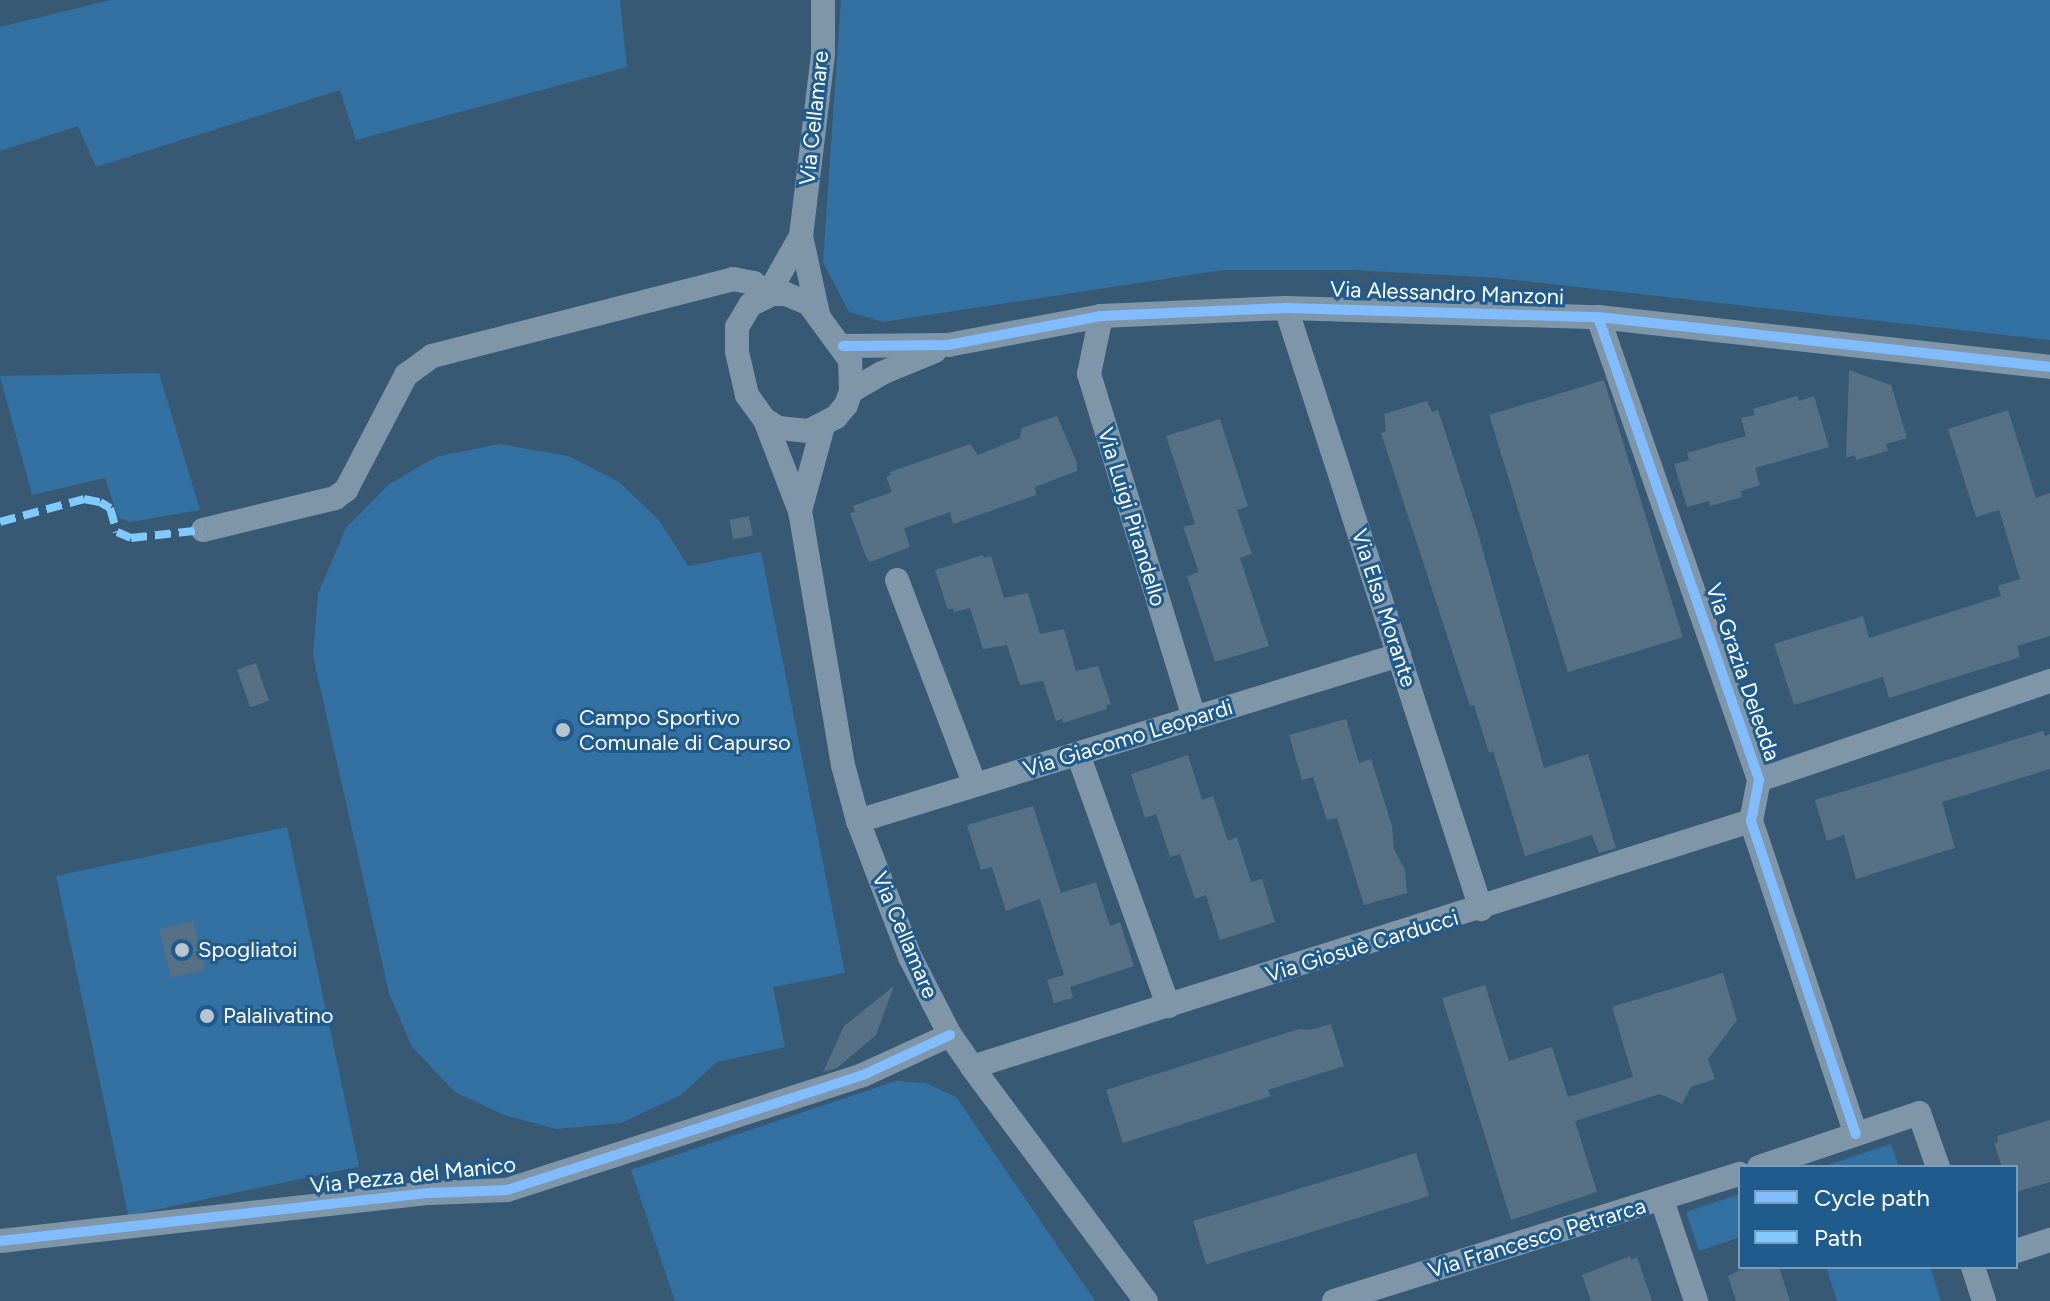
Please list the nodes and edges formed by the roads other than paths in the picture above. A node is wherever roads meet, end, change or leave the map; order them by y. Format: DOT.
graph roads {
  1 [pos="823,0"];
  2 [pos="801,236"];
  3 [pos="699,286"];
  4 [pos="767,296"];
  5 [pos="1286,308"];
  6 [pos="818,314"];
  7 [pos="742,315"];
  8 [pos="1101,316"];
  9 [pos="1598,317"];
  10 [pos="948,345"];
  11 [pos="843,346"];
  12 [pos="2050,367"];
  13 [pos="851,391"];
  14 [pos="765,420"];
  15 [pos="823,426"];
  16 [pos="800,511"];
  17 [pos="203,530"];
  18 [pos="897,580"];
  19 [pos="1399,655"];
  20 [pos="2050,681"];
  21 [pos="1194,718"];
  22 [pos="1078,754"];
  23 [pos="1759,780"];
  24 [pos="975,785"];
  25 [pos="858,821"];
  26 [pos="1751,821"];
  27 [pos="1481,909"];
  28 [pos="1168,1006"];
  29 [pos="950,1035"];
  30 [pos="972,1067"];
  31 [pos="1856,1134"];
  32 [pos="1765,1165"];
  33 [pos="1937,1165"];
  34 [pos="1738,1175"];
  35 [pos="1662,1200"];
  36 [pos="2050,1240"];
  37 [pos="0,1241"];
  38 [pos="2018,1250"];
  39 [pos="1974,1269"];
  40 [pos="1146,1301"];
  41 [pos="1334,1301"];
  42 [pos="1696,1301"];
  43 [pos="1984,1301"];
  1 -- 2 [label="street, Via Cellamare"];
  2 -- 4 [label="street, Via Cellamare"];
  2 -- 6 [label="street, Via Cellamare"];
  3 -- 4 [label="street"];
  3 -- 7 [label="street"];
  3 -- 17 [label="street"];
  4 -- 6 [label="street, Via Cellamare"];
  4 -- 7 [label="street, Via Cellamare"];
  5 -- 8 [label="street, Via Alessandro Manzoni"];
  5 -- 9 [label="street, Via Alessandro Manzoni"];
  5 -- 19 [label="street, Via Elsa Morante"];
  6 -- 11 [label="street, Via Cellamare"];
  7 -- 14 [label="street, Via Cellamare"];
  8 -- 10 [label="street, Via Alessandro Manzoni"];
  8 -- 21 [label="street, Via Luigi Pirandello"];
  9 -- 12 [label="street, Via Alessandro Manzoni"];
  9 -- 23 [label="street, Via Grazia Deledda"];
  10 -- 11 [label="street, Via Alessandro Manzoni"];
  10 -- 13 [label="street, Via Alessandro Manzoni"];
  11 -- 13 [label="street, Via Cellamare"];
  13 -- 15 [label="street, Via Cellamare"];
  14 -- 15 [label="street"];
  14 -- 16 [label="street, Via Cellamare"];
  15 -- 16 [label="street, Via Cellamare"];
  16 -- 25 [label="street, Via Cellamare"];
  18 -- 24 [label="street"];
  19 -- 21 [label="street, Via Giacomo Leopardi"];
  19 -- 27 [label="street, Via Elsa Morante"];
  20 -- 23 [label="street"];
  21 -- 22 [label="street, Via Giacomo Leopardi"];
  22 -- 24 [label="street, Via Giacomo Leopardi"];
  22 -- 28 [label="street"];
  23 -- 26 [label="street, Via Grazia Deledda"];
  24 -- 25 [label="street, Via Giacomo Leopardi"];
  25 -- 29 [label="street, Via Cellamare"];
  26 -- 27 [label="street, Via Giosuè Carducci"];
  26 -- 31 [label="street, Via Grazia Deledda"];
  27 -- 28 [label="street, Via Giosuè Carducci"];
  28 -- 30 [label="street, Via Giosuè Carducci"];
  29 -- 30 [label="street, Via Cellamare"];
  29 -- 37 [label="street, Via Pezza del Manico"];
  30 -- 40 [label="street, Via Cellamare"];
  31 -- 32 [label="street"];
  31 -- 33 [label="street"];
  34 -- 35 [label="street, Via Francesco Petrarca"];
  35 -- 41 [label="street, Via Francesco Petrarca"];
  35 -- 42 [label="street"];
  36 -- 38 [label="street"];
  39 -- 43 [label="street"];
}
